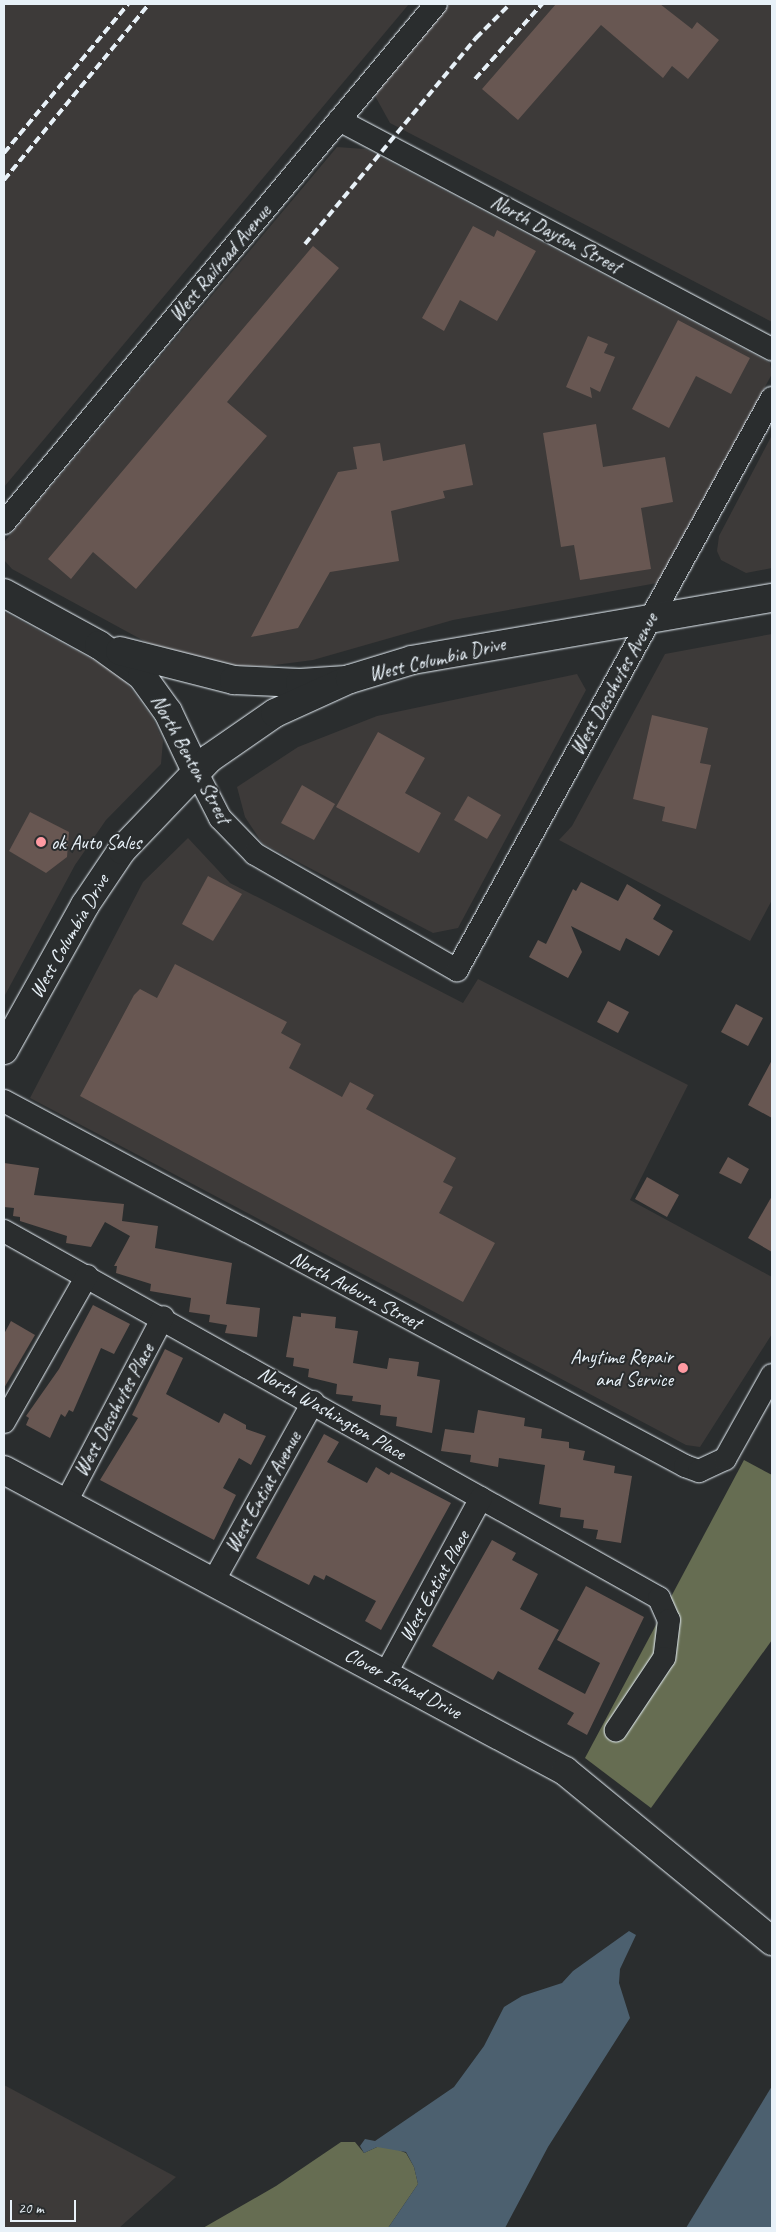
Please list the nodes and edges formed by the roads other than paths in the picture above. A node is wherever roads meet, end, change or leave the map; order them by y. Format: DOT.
graph roads {
  1 [pos="436,4"];
  2 [pos="339,120"];
  3 [pos="772,349"];
  4 [pos="772,398"];
  5 [pos="4,522"];
  6 [pos="4,593"];
  7 [pos="772,598"];
  8 [pos="650,618"];
  9 [pos="100,645"];
  10 [pos="350,679"];
  11 [pos="196,771"];
  12 [pos="457,970"];
  13 [pos="4,1050"];
  14 [pos="4,1101"];
  15 [pos="4,1231"];
  16 [pos="87,1276"];
  17 [pos="163,1317"];
  18 [pos="772,1375"];
  19 [pos="313,1402"];
  20 [pos="4,1422"];
  21 [pos="4,1470"];
  22 [pos="482,1498"];
  23 [pos="65,1504"];
  24 [pos="213,1582"];
  25 [pos="386,1674"];
  26 [pos="616,1730"];
  27 [pos="772,1941"];
  1 -- 2 [label="street, West Railroad Avenue"];
  2 -- 3 [label="street, North Dayton Street"];
  2 -- 5 [label="street, West Railroad Avenue"];
  4 -- 8 [label="street, West Deschutes Avenue"];
  6 -- 9 [label="street, North Benton Street"];
  7 -- 8 [label="street, West Columbia Drive"];
  8 -- 10 [label="street, West Columbia Drive"];
  8 -- 12 [label="street, West Deschutes Avenue"];
  9 -- 10 [label="street"];
  9 -- 11 [label="street, North Benton Street"];
  10 -- 11 [label="street, West Columbia Drive"];
  11 -- 12 [label="street, North Benton Street"];
  11 -- 13 [label="street, West Columbia Drive"];
  14 -- 18 [label="street, North Auburn Street"];
  15 -- 16 [label="street, North Washington Place"];
  16 -- 17 [label="street, North Washington Place"];
  16 -- 20 [label="street"];
  17 -- 19 [label="street, North Washington Place"];
  17 -- 23 [label="street, West Deschutes Place"];
  19 -- 22 [label="street, North Washington Place"];
  19 -- 24 [label="street, West Entiat Avenue"];
  21 -- 23 [label="street, Clover Island Drive"];
  22 -- 25 [label="street, West Entiat Place"];
  22 -- 26 [label="street, North Washington Place"];
  23 -- 24 [label="street, Clover Island Drive"];
  24 -- 25 [label="street, Clover Island Drive"];
  25 -- 27 [label="street, Clover Island Drive"];
}
